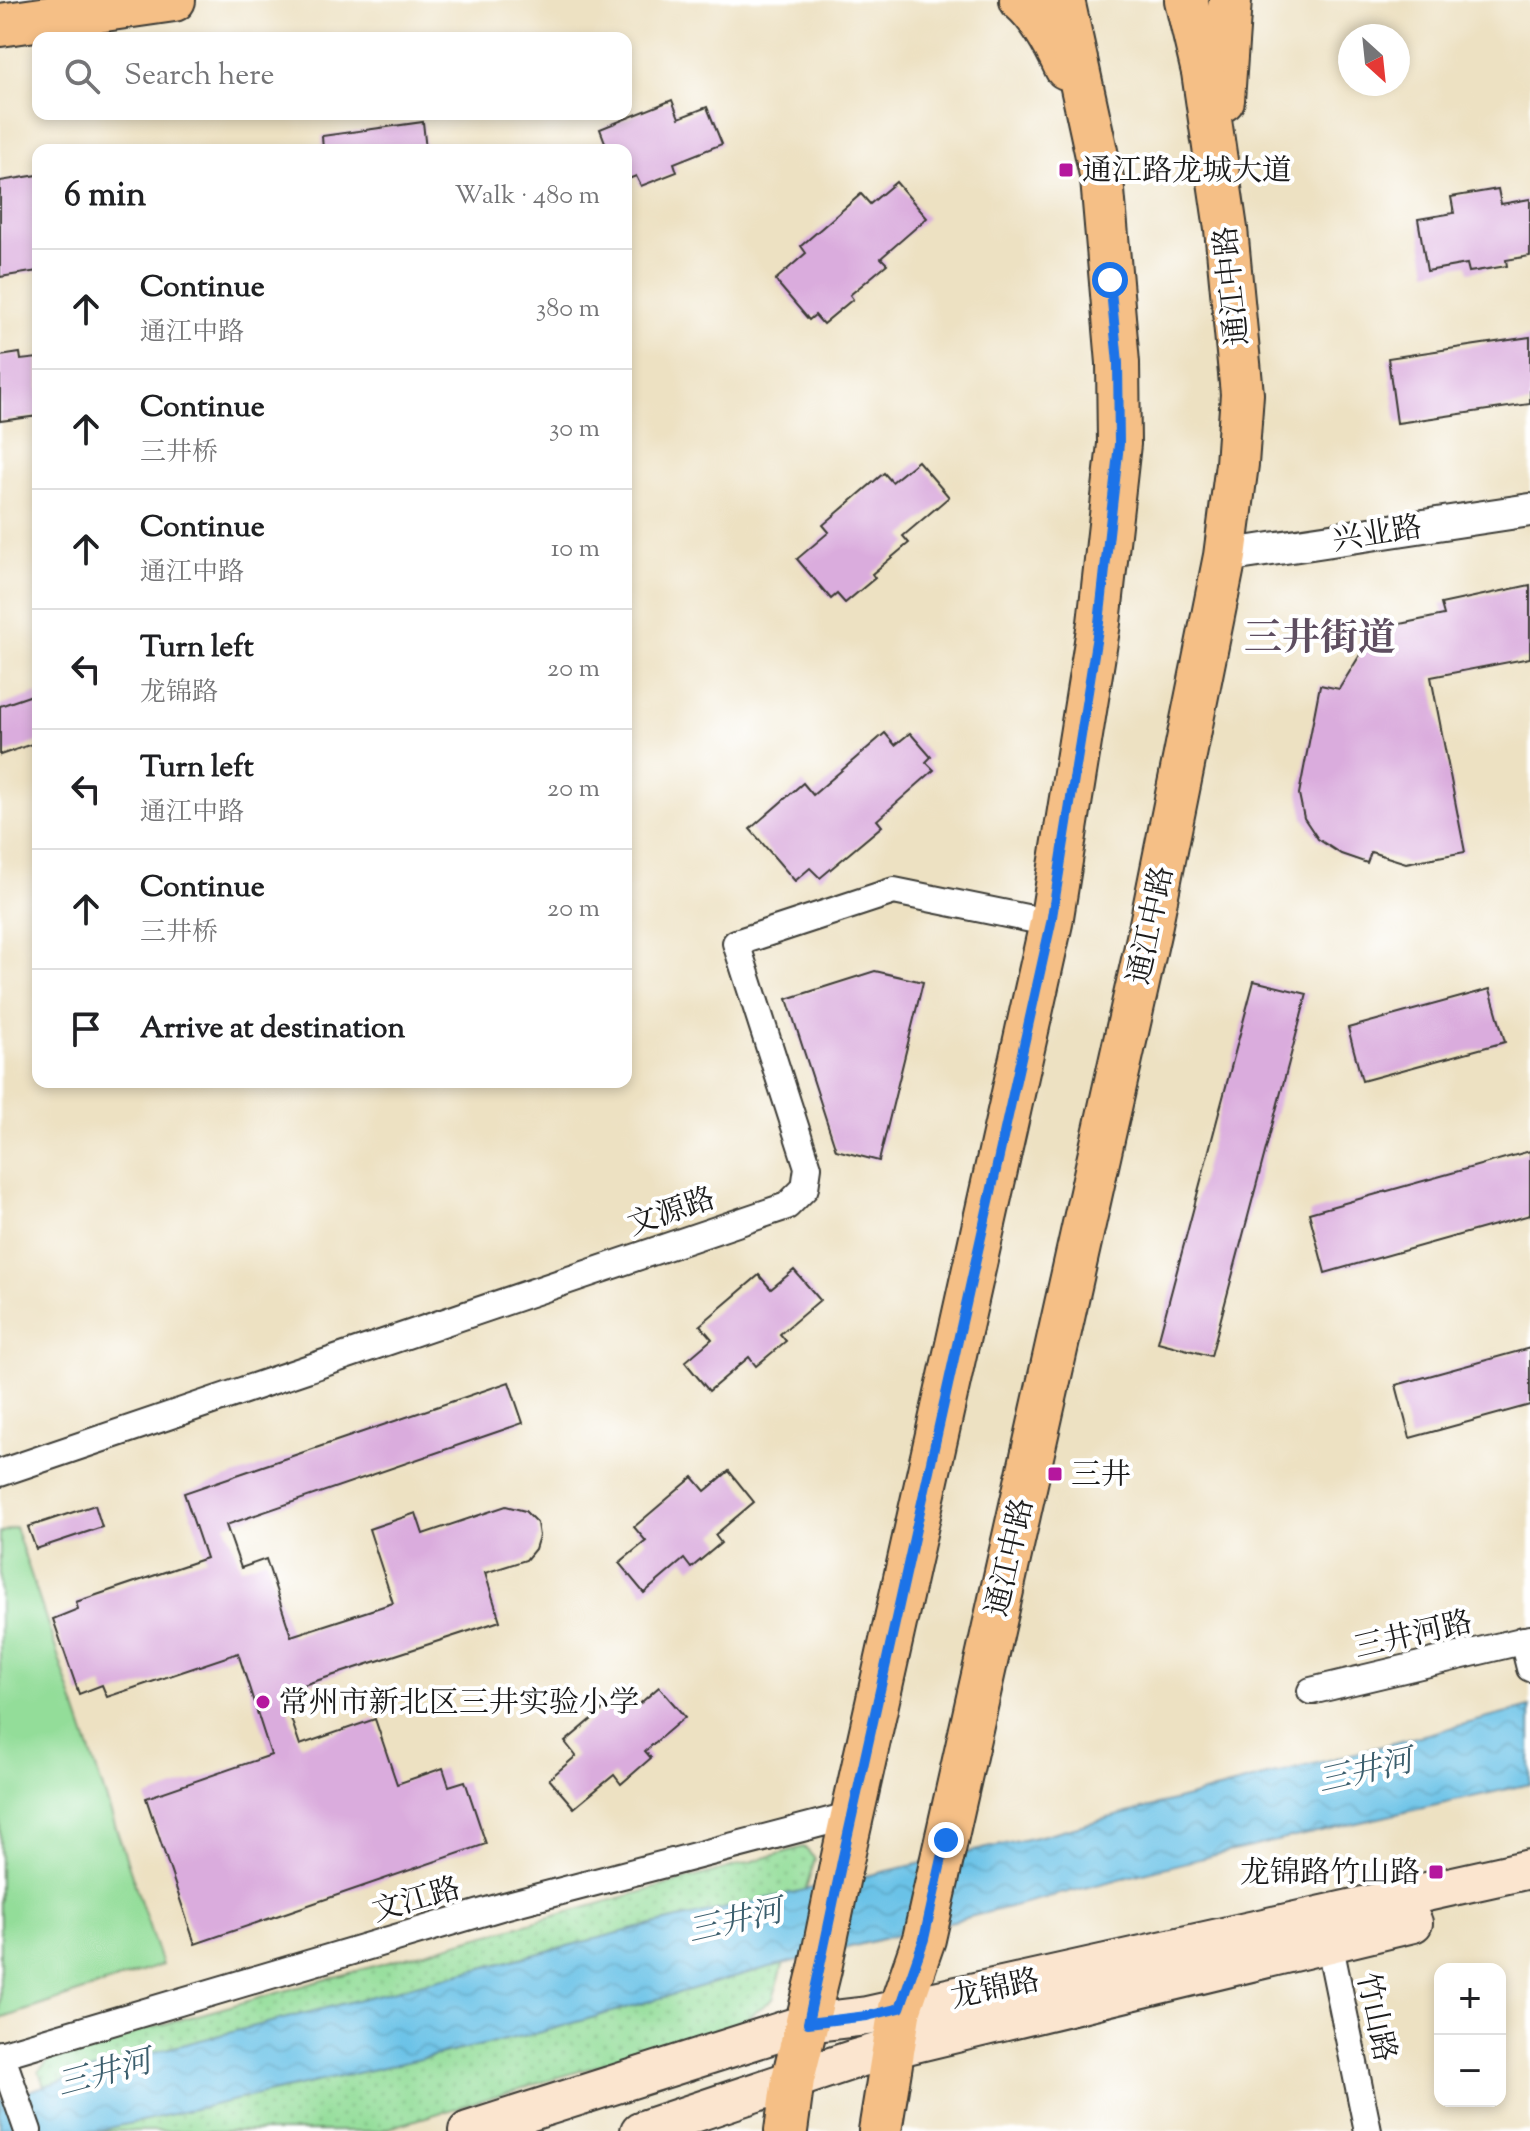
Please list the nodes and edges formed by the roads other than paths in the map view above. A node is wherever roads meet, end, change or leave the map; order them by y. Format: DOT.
graph roads {
  1 [pos="174,0"];
  2 [pos="1021,0"];
  3 [pos="1063,0"];
  4 [pos="1186,0"];
  5 [pos="1230,0"];
  6 [pos="0,25"];
  7 [pos="1091,124"];
  8 [pos="1226,229"];
  9 [pos="1530,510"];
  10 [pos="1225,556"];
  11 [pos="1051,923"];
  12 [pos="0,1473"];
  13 [pos="1527,1639"];
  14 [pos="1530,1668"];
  15 [pos="1311,1691"];
  16 [pos="852,1815"];
  17 [pos="1530,1869"];
  18 [pos="1530,1896"];
  19 [pos="1326,1929"];
  20 [pos="808,2023"];
  21 [pos="897,2028"];
  22 [pos="0,2054"];
  23 [pos="793,2079"];
  24 [pos="28,2131"];
  25 [pos="468,2131"];
  26 [pos="640,2131"];
  27 [pos="786,2131"];
  28 [pos="880,2131"];
  29 [pos="1368,2131"];
  1 -- 6 [label="main road"];
  2 -- 7 [label="main road"];
  3 -- 7 [label="main road"];
  4 -- 8 [label="main road, 通江中路"];
  5 -- 8 [label="main road"];
  7 -- 11 [label="main road"];
  8 -- 10 [label="main road, 通江中路"];
  9 -- 10 [label="street, 兴业路"];
  10 -- 21 [label="main road, 通江中路"];
  11 -- 12 [label="street, 文源路"];
  11 -- 16 [label="main road"];
  13 -- 14 [label="street"];
  13 -- 15 [label="street, 三井河路"];
  16 -- 20 [label="main road"];
  16 -- 22 [label="street, 文江路"];
  17 -- 19 [label="main road, 龙锦路"];
  18 -- 19 [label="main road, 龙锦路"];
  19 -- 21 [label="main road, 龙锦路"];
  19 -- 29 [label="street, 竹山路"];
  20 -- 21 [label="main road, 龙锦路"];
  20 -- 23 [label="main road"];
  20 -- 25 [label="main road, 龙锦路"];
  21 -- 23 [label="main road, 龙锦路"];
  21 -- 28 [label="main road"];
  22 -- 24 [label="street"];
  23 -- 26 [label="main road, 龙锦路"];
  23 -- 27 [label="main road"];
}
